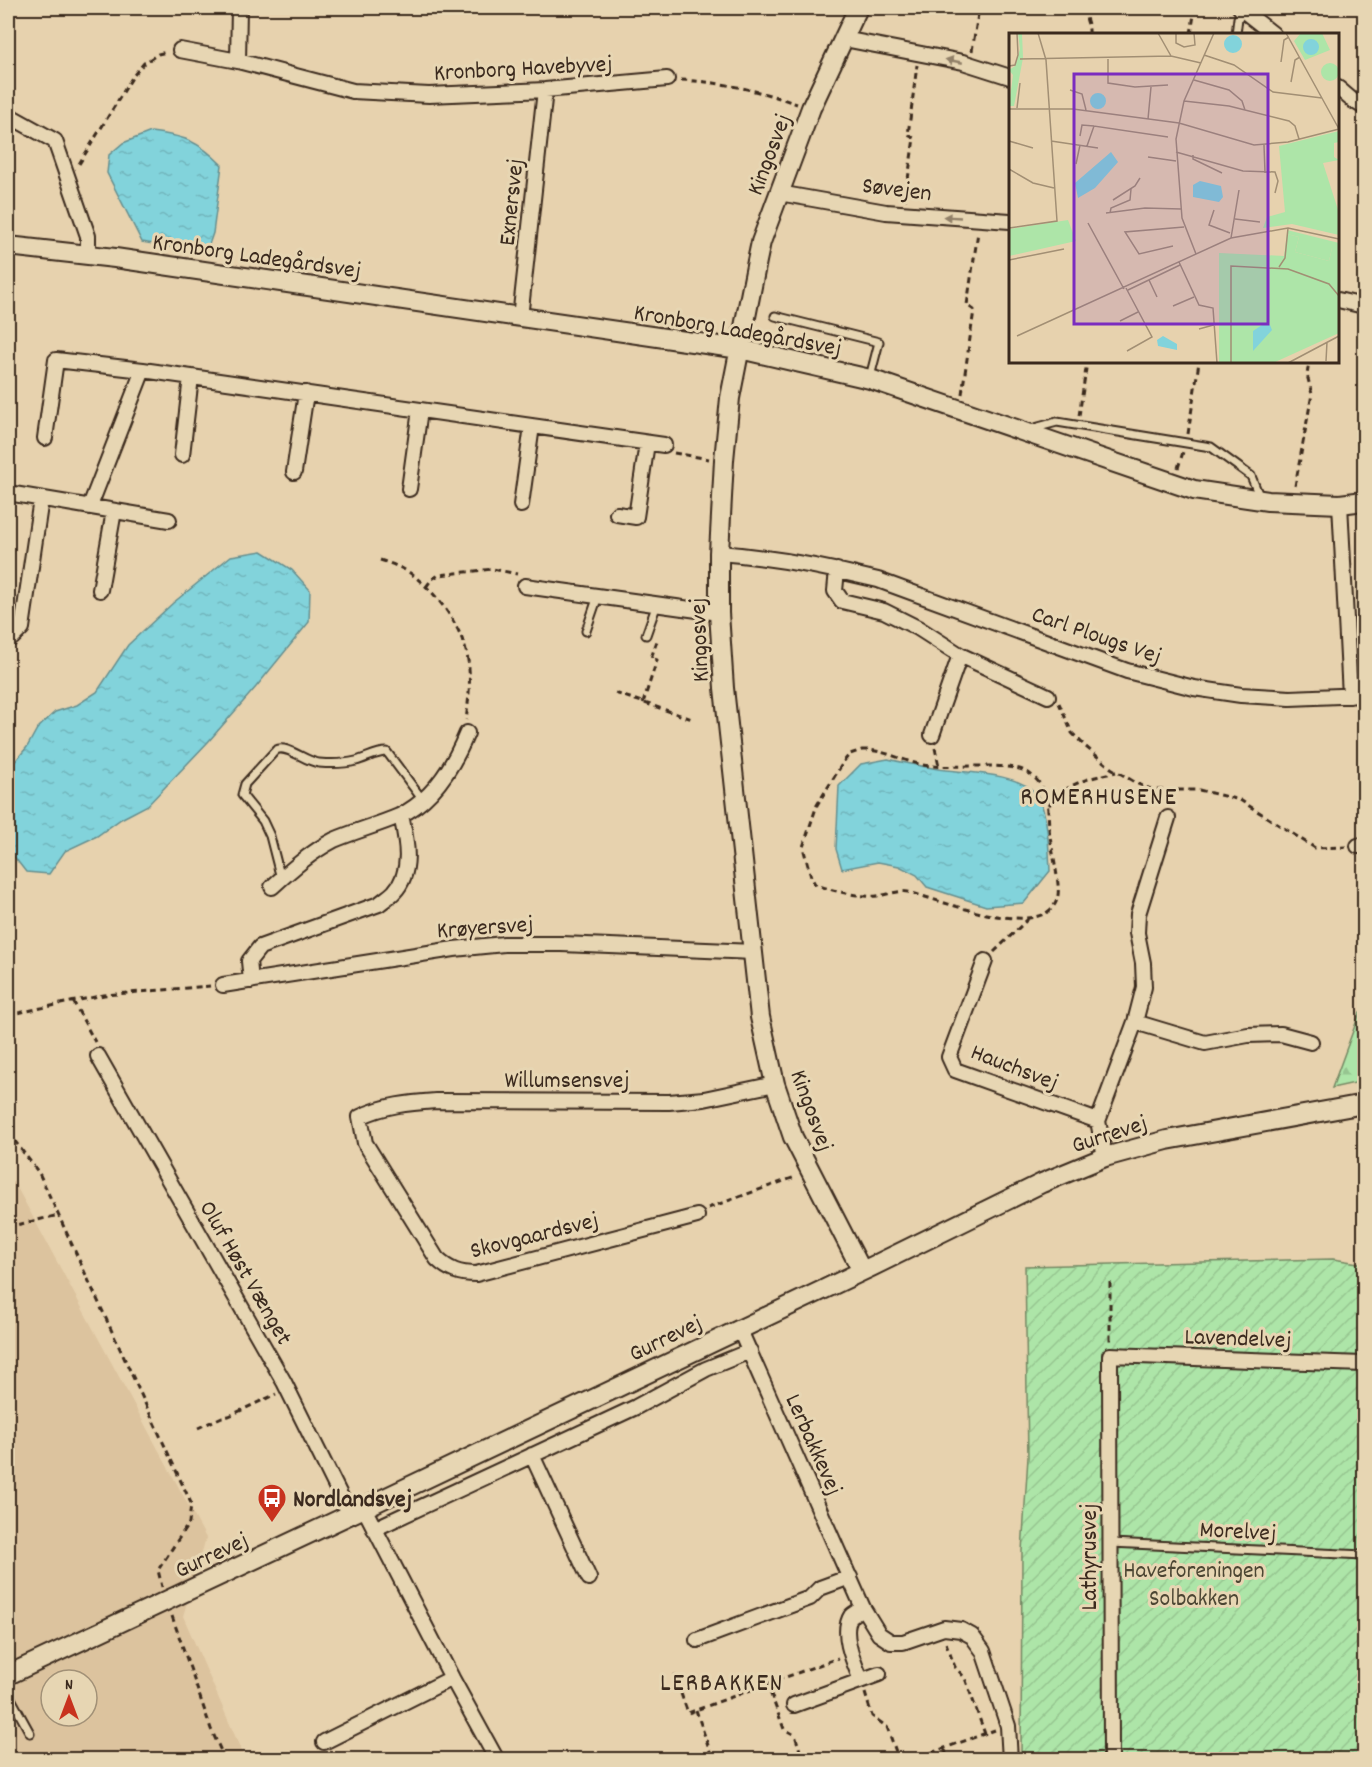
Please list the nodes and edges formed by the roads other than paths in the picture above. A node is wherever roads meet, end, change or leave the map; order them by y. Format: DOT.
graph roads {
  1 [pos="239,8"];
  2 [pos="858,8"];
  3 [pos="1242,9"];
  4 [pos="1236,33"];
  5 [pos="1272,33"];
  6 [pos="844,39"];
  7 [pos="180,50"];
  8 [pos="238,61"];
  9 [pos="1009,75"];
  10 [pos="667,79"];
  11 [pos="1339,89"];
  12 [pos="545,90"];
  13 [pos="1365,106"];
  14 [pos="8,115"];
  15 [pos="779,193"];
  16 [pos="1009,221"];
  17 [pos="8,246"];
  18 [pos="88,255"];
  19 [pos="1339,300"];
  20 [pos="1365,306"];
  21 [pos="776,316"];
  22 [pos="520,318"];
  23 [pos="740,349"];
  24 [pos="143,370"];
  25 [pos="191,377"];
  26 [pos="870,379"];
  27 [pos="306,393"];
  28 [pos="420,410"];
  29 [pos="532,426"];
  30 [pos="1022,431"];
  31 [pos="45,438"];
  32 [pos="647,443"];
  33 [pos="664,445"];
  34 [pos="182,455"];
  35 [pos="294,472"];
  36 [pos="409,489"];
  37 [pos="8,493"];
  38 [pos="41,499"];
  39 [pos="1261,500"];
  40 [pos="1365,501"];
  41 [pos="1340,504"];
  42 [pos="521,505"];
  43 [pos="90,506"];
  44 [pos="114,511"];
  45 [pos="617,514"];
  46 [pos="169,520"];
  47 [pos="719,553"];
  48 [pos="837,570"];
  49 [pos="525,586"];
  50 [pos="100,590"];
  51 [pos="598,596"];
  52 [pos="657,604"];
  53 [pos="719,613"];
  54 [pos="586,631"];
  55 [pos="646,635"];
  56 [pos="12,638"];
  57 [pos="960,655"];
  58 [pos="1365,695"];
  59 [pos="1048,696"];
  60 [pos="1350,696"];
  61 [pos="467,733"];
  62 [pos="932,735"];
  63 [pos="422,799"];
  64 [pos="401,815"];
  65 [pos="1168,818"];
  66 [pos="277,883"];
  67 [pos="754,952"];
  68 [pos="985,961"];
  69 [pos="251,981"];
  70 [pos="223,985"];
  71 [pos="1135,1022"];
  72 [pos="1311,1042"];
  73 [pos="96,1049"];
  74 [pos="775,1084"];
  75 [pos="1365,1104"];
  76 [pos="360,1117"];
  77 [pos="1098,1121"];
  78 [pos="1106,1158"];
  79 [pos="697,1216"];
  80 [pos="862,1271"];
  81 [pos="740,1328"];
  82 [pos="750,1352"];
  83 [pos="1110,1355"];
  84 [pos="1365,1364"];
  85 [pos="532,1455"];
  86 [pos="357,1512"];
  87 [pos="374,1529"];
  88 [pos="1111,1543"];
  89 [pos="1365,1555"];
  90 [pos="850,1577"];
  91 [pos="589,1578"];
  92 [pos="863,1608"];
  93 [pos="697,1640"];
  94 [pos="879,1674"];
  95 [pos="8,1675"];
  96 [pos="452,1678"];
  97 [pos="861,1680"];
  98 [pos="8,1693"];
  99 [pos="794,1705"];
  100 [pos="30,1733"];
  101 [pos="324,1742"];
  102 [pos="496,1760"];
  103 [pos="1010,1760"];
  104 [pos="1111,1760"];
  1 -- 8 [label="street"];
  2 -- 6 [label="street, Kingosvej"];
  3 -- 4 [label="lane"];
  3 -- 5 [label="street"];
  9 -- 6 [label="street, one-way"];
  6 -- 15 [label="street, Kingosvej"];
  7 -- 8 [label="street, Kronborg Havebyvej"];
  8 -- 12 [label="street, Kronborg Havebyvej"];
  10 -- 12 [label="street, Kronborg Havebyvej"];
  11 -- 13 [label="street"];
  12 -- 22 [label="street, Exnersvej"];
  14 -- 18 [label="street"];
  16 -- 15 [label="street, Søvejen, one-way"];
  15 -- 23 [label="street, Kingosvej"];
  17 -- 18 [label="street, Kronborg Ladegårdsvej"];
  18 -- 22 [label="street, Kronborg Ladegårdsvej"];
  19 -- 20 [label="street"];
  21 -- 26 [label="lane"];
  22 -- 23 [label="street, Kronborg Ladegårdsvej"];
  23 -- 26 [label="street, Kronborg Ladegårdsvej"];
  23 -- 47 [label="street, Kingosvej"];
  24 -- 25 [label="street"];
  24 -- 31 [label="street"];
  24 -- 43 [label="street"];
  25 -- 27 [label="street"];
  25 -- 34 [label="street"];
  26 -- 30 [label="street, Kronborg Ladegårdsvej"];
  27 -- 28 [label="street"];
  27 -- 35 [label="street"];
  28 -- 29 [label="street"];
  28 -- 36 [label="street"];
  29 -- 32 [label="street"];
  29 -- 42 [label="street"];
  30 -- 39 [label="street, Kronborg Ladegårdsvej"];
  30 -- 39 [label="lane"];
  32 -- 33 [label="street"];
  32 -- 45 [label="street"];
  37 -- 38 [label="street"];
  38 -- 43 [label="street"];
  38 -- 56 [label="street"];
  39 -- 41 [label="street, Kronborg Ladegårdsvej"];
  40 -- 41 [label="street, Kronborg Ladegårdsvej"];
  41 -- 60 [label="street"];
  43 -- 44 [label="street"];
  44 -- 46 [label="street"];
  44 -- 50 [label="street"];
  47 -- 48 [label="street, Carl Plougs Vej"];
  47 -- 53 [label="street, Kingosvej"];
  48 -- 57 [label="street"];
  48 -- 60 [label="street, Carl Plougs Vej"];
  49 -- 51 [label="street"];
  51 -- 52 [label="street"];
  51 -- 54 [label="lane"];
  52 -- 53 [label="street"];
  52 -- 55 [label="lane"];
  53 -- 67 [label="street, Kingosvej"];
  57 -- 59 [label="street"];
  57 -- 62 [label="street"];
  58 -- 60 [label="street, Carl Plougs Vej"];
  61 -- 63 [label="street"];
  63 -- 64 [label="street"];
  63 -- 66 [label="lane"];
  64 -- 66 [label="street"];
  64 -- 69 [label="street"];
  65 -- 71 [label="street"];
  67 -- 69 [label="street, Krøyersvej"];
  67 -- 74 [label="street, Kingosvej"];
  68 -- 77 [label="street, Hauchsvej"];
  69 -- 70 [label="street, Krøyersvej"];
  71 -- 72 [label="street"];
  71 -- 77 [label="street"];
  73 -- 86 [label="street, Oluf Høst Vænget"];
  74 -- 76 [label="street, Willumsensvej"];
  74 -- 80 [label="street, Kingosvej"];
  75 -- 78 [label="street, Gurrevej"];
  76 -- 79 [label="street, Skovgaardsvej"];
  77 -- 78 [label="street"];
  78 -- 80 [label="street, Gurrevej"];
  80 -- 81 [label="street, Gurrevej"];
  81 -- 82 [label="street, Lerbakkevej"];
  81 -- 86 [label="street, Gurrevej"];
  82 -- 85 [label="street, Gurrevej"];
  82 -- 90 [label="street, Lerbakkevej"];
  83 -- 84 [label="street, Lavendelvej"];
  83 -- 88 [label="street, Lathyrusvej"];
  85 -- 87 [label="street, Gurrevej"];
  85 -- 91 [label="street"];
  86 -- 87 [label="street"];
  86 -- 95 [label="street, Gurrevej"];
  87 -- 96 [label="street"];
  88 -- 89 [label="lane, Morelvej"];
  88 -- 104 [label="street, Lathyrusvej"];
  90 -- 92 [label="street, Lerbakkevej"];
  90 -- 93 [label="street"];
  92 -- 97 [label="street"];
  92 -- 103 [label="street, Lerbakkevej"];
  94 -- 97 [label="street"];
  96 -- 101 [label="street"];
  96 -- 102 [label="street"];
  97 -- 99 [label="street"];
  98 -- 100 [label="lane"];
}
